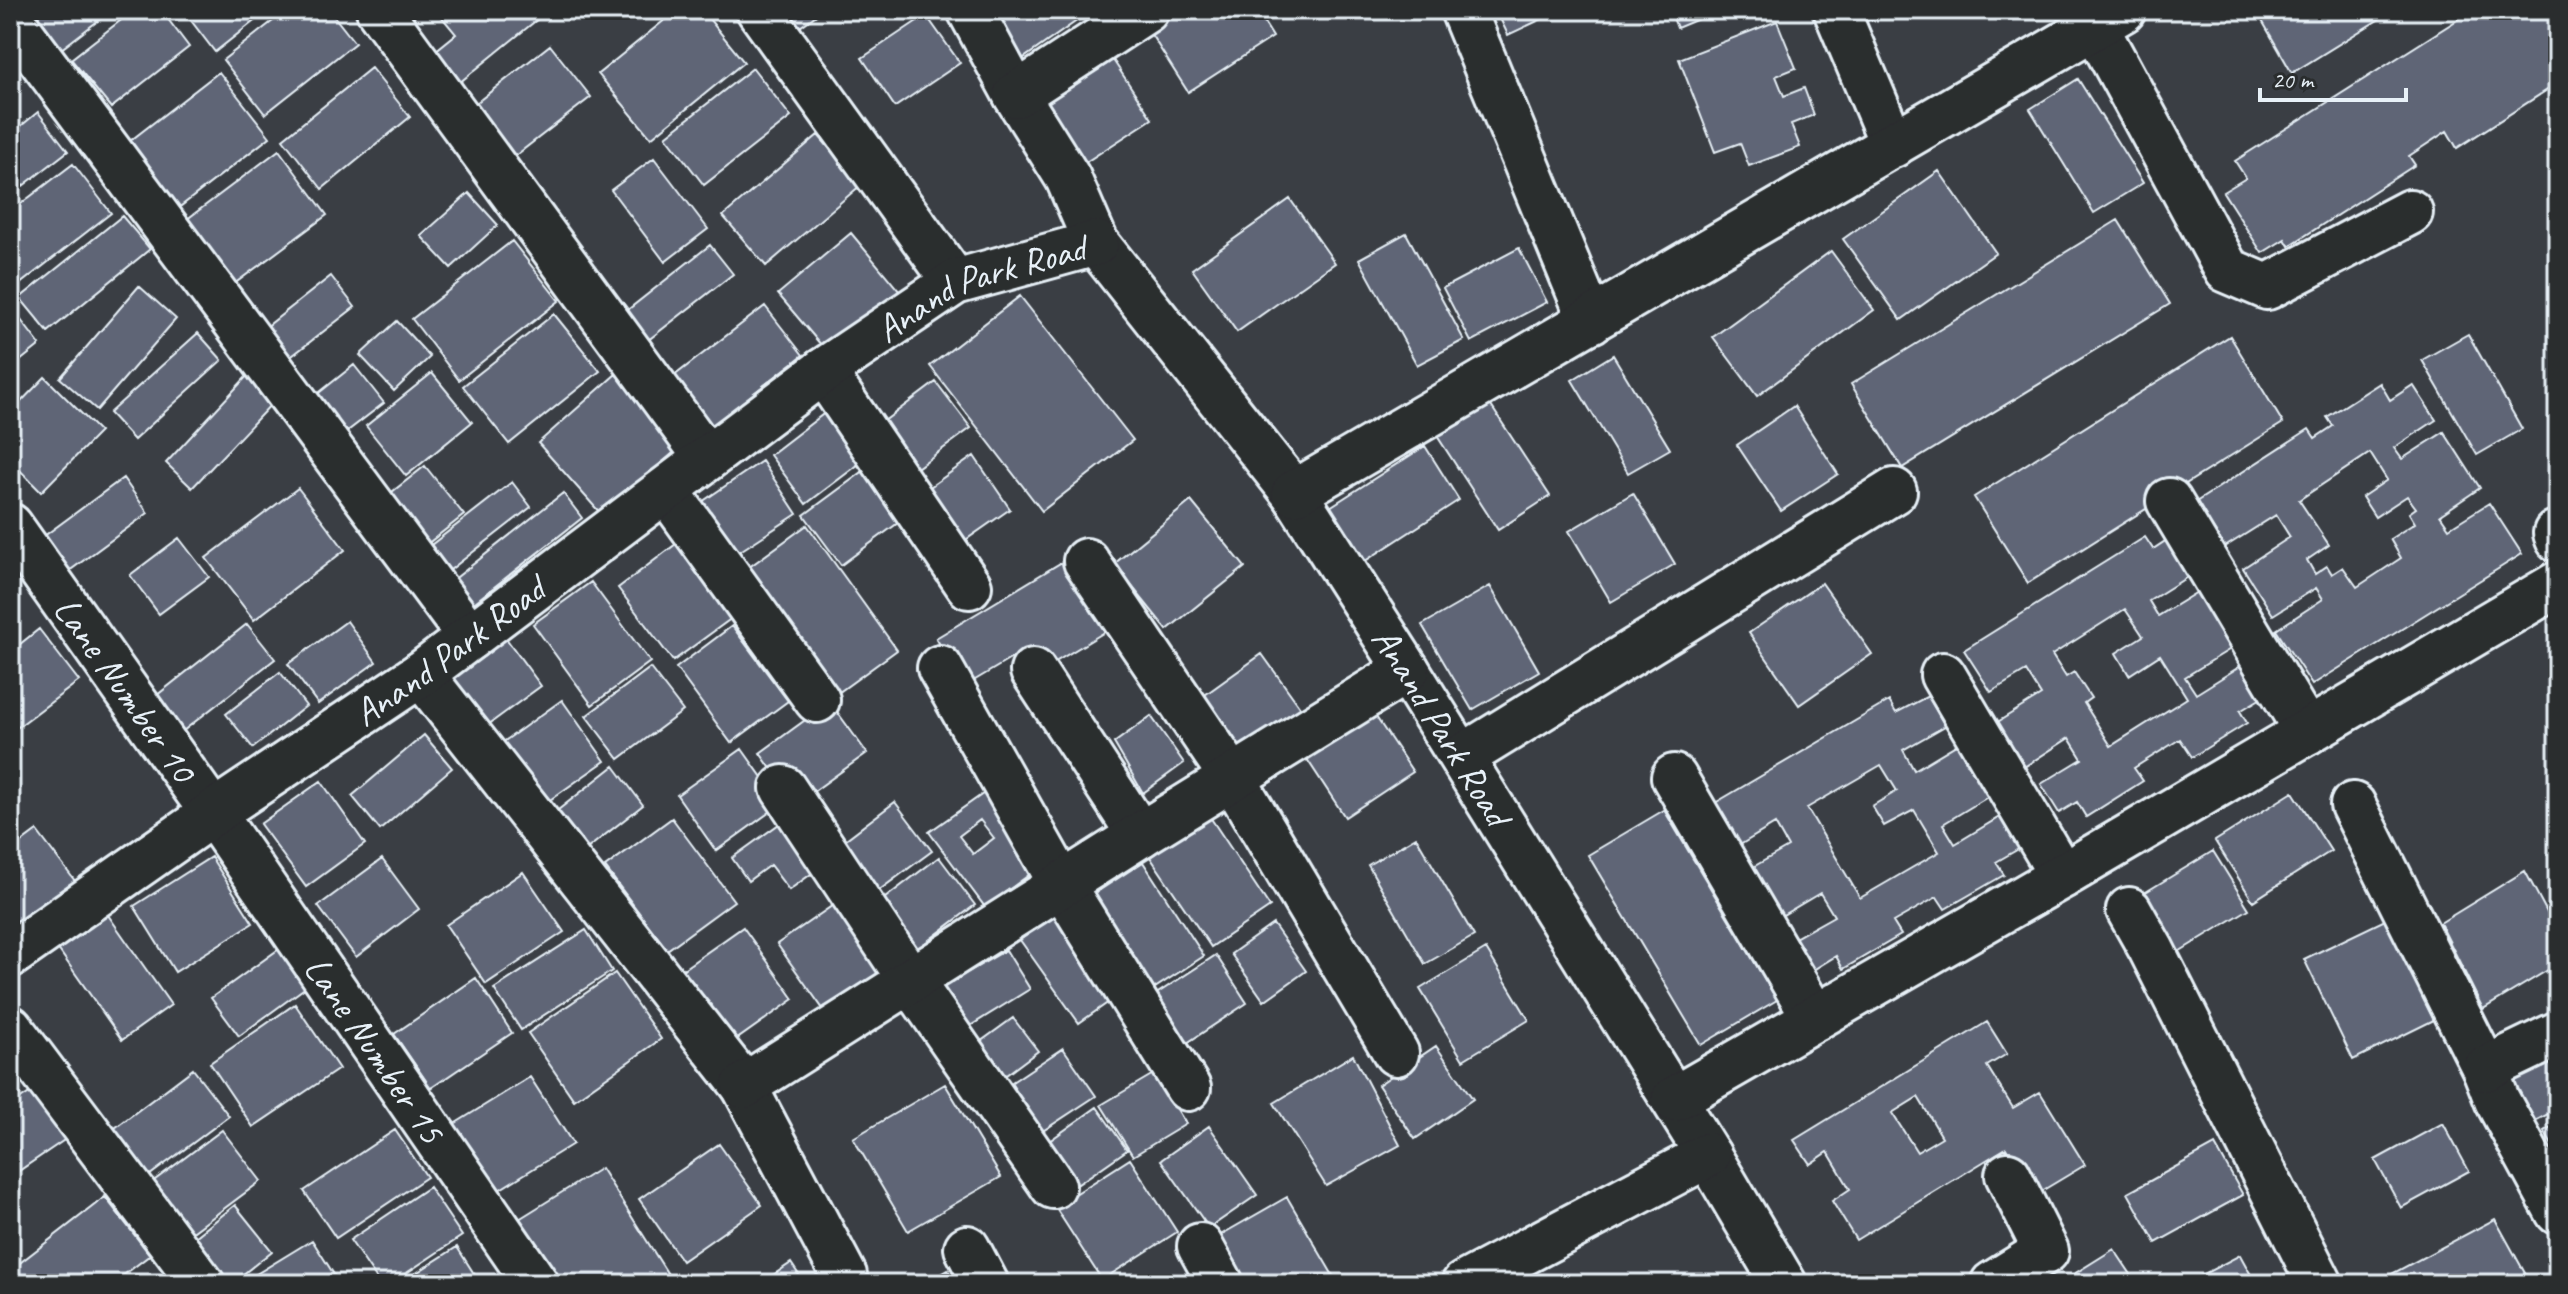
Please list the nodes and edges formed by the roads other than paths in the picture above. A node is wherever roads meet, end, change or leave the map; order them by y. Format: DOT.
graph roads {
  1 [pos="379,10"];
  2 [pos="759,10"];
  3 [pos="970,10"];
  4 [pos="1146,10"];
  5 [pos="1463,10"];
  6 [pos="1836,10"];
  7 [pos="10,18"];
  8 [pos="2109,18"];
  9 [pos="1016,95"];
  10 [pos="1893,145"];
  11 [pos="2410,212"];
  12 [pos="1096,243"];
  13 [pos="955,282"];
  14 [pos="1591,321"];
  15 [pos="823,371"];
  16 [pos="707,458"];
  17 [pos="666,490"];
  18 [pos="1894,491"];
  19 [pos="1294,493"];
  20 [pos="2169,501"];
  21 [pos="10,526"];
  22 [pos="1086,561"];
  23 [pos="2558,584"];
  24 [pos="969,586"];
  25 [pos="470,637"];
  26 [pos="940,668"];
  27 [pos="1407,670"];
  28 [pos="1033,671"];
  29 [pos="421,674"];
  30 [pos="1943,675"];
  31 [pos="817,700"];
  32 [pos="2307,732"];
  33 [pos="1462,757"];
  34 [pos="1232,777"];
  35 [pos="1674,777"];
  36 [pos="783,788"];
  37 [pos="2353,805"];
  38 [pos="213,813"];
  39 [pos="1140,835"];
  40 [pos="2062,876"];
  41 [pos="1062,885"];
  42 [pos="2129,910"];
  43 [pos="10,955"];
  44 [pos="911,981"];
  45 [pos="1815,1018"];
  46 [pos="10,1028"];
  47 [pos="2558,1034"];
  48 [pos="1396,1053"];
  49 [pos="2485,1069"];
  50 [pos="744,1086"];
  51 [pos="1188,1088"];
  52 [pos="1674,1099"];
  53 [pos="1708,1155"];
  54 [pos="2008,1175"];
  55 [pos="1053,1186"];
  56 [pos="2558,1212"];
  57 [pos="1200,1246"];
  58 [pos="844,1275"];
  59 [pos="202,1284"];
  60 [pos="536,1284"];
  61 [pos="1221,1284"];
  62 [pos="1464,1284"];
  63 [pos="1784,1284"];
  64 [pos="1993,1284"];
  65 [pos="2320,1284"];
  1 -- 16 [label="street"];
  2 -- 13 [label="street"];
  3 -- 9 [label="street"];
  4 -- 9 [label="street"];
  5 -- 14 [label="street"];
  6 -- 10 [label="street"];
  7 -- 25 [label="street"];
  8 -- 10 [label="street"];
  8 -- 11 [label="street"];
  9 -- 12 [label="street"];
  10 -- 14 [label="street"];
  12 -- 13 [label="street, Anand Park Road"];
  12 -- 19 [label="street, Anand Park Road"];
  13 -- 15 [label="street, Anand Park Road"];
  14 -- 19 [label="street"];
  15 -- 16 [label="street, Anand Park Road"];
  15 -- 24 [label="street"];
  16 -- 17 [label="street, Anand Park Road"];
  17 -- 25 [label="street, Anand Park Road"];
  17 -- 31 [label="street"];
  18 -- 33 [label="street"];
  19 -- 27 [label="street, Anand Park Road"];
  20 -- 32 [label="street"];
  21 -- 38 [label="street, Lane Number 10"];
  22 -- 34 [label="street"];
  23 -- 32 [label="street"];
  25 -- 29 [label="street, Anand Park Road"];
  26 -- 41 [label="street"];
  27 -- 33 [label="street, Anand Park Road"];
  27 -- 34 [label="street"];
  28 -- 39 [label="street"];
  29 -- 38 [label="street, Anand Park Road"];
  29 -- 50 [label="street"];
  30 -- 40 [label="street"];
  32 -- 40 [label="street"];
  33 -- 52 [label="street, Anand Park Road"];
  34 -- 39 [label="street"];
  34 -- 48 [label="street"];
  35 -- 45 [label="street"];
  36 -- 44 [label="street"];
  37 -- 49 [label="street"];
  38 -- 43 [label="street, Anand Park Road"];
  38 -- 60 [label="street, Lane Number 15"];
  39 -- 41 [label="street"];
  40 -- 45 [label="street"];
  41 -- 44 [label="street"];
  41 -- 51 [label="street"];
  42 -- 65 [label="street"];
  44 -- 50 [label="street"];
  44 -- 55 [label="street"];
  45 -- 52 [label="street"];
  46 -- 59 [label="street"];
  47 -- 49 [label="street"];
  49 -- 56 [label="street"];
  50 -- 58 [label="street"];
  52 -- 53 [label="street, Anand Park Road"];
  53 -- 62 [label="street"];
  53 -- 63 [label="street, Anand Park Road"];
  54 -- 64 [label="street"];
  57 -- 61 [label="street"];
}
